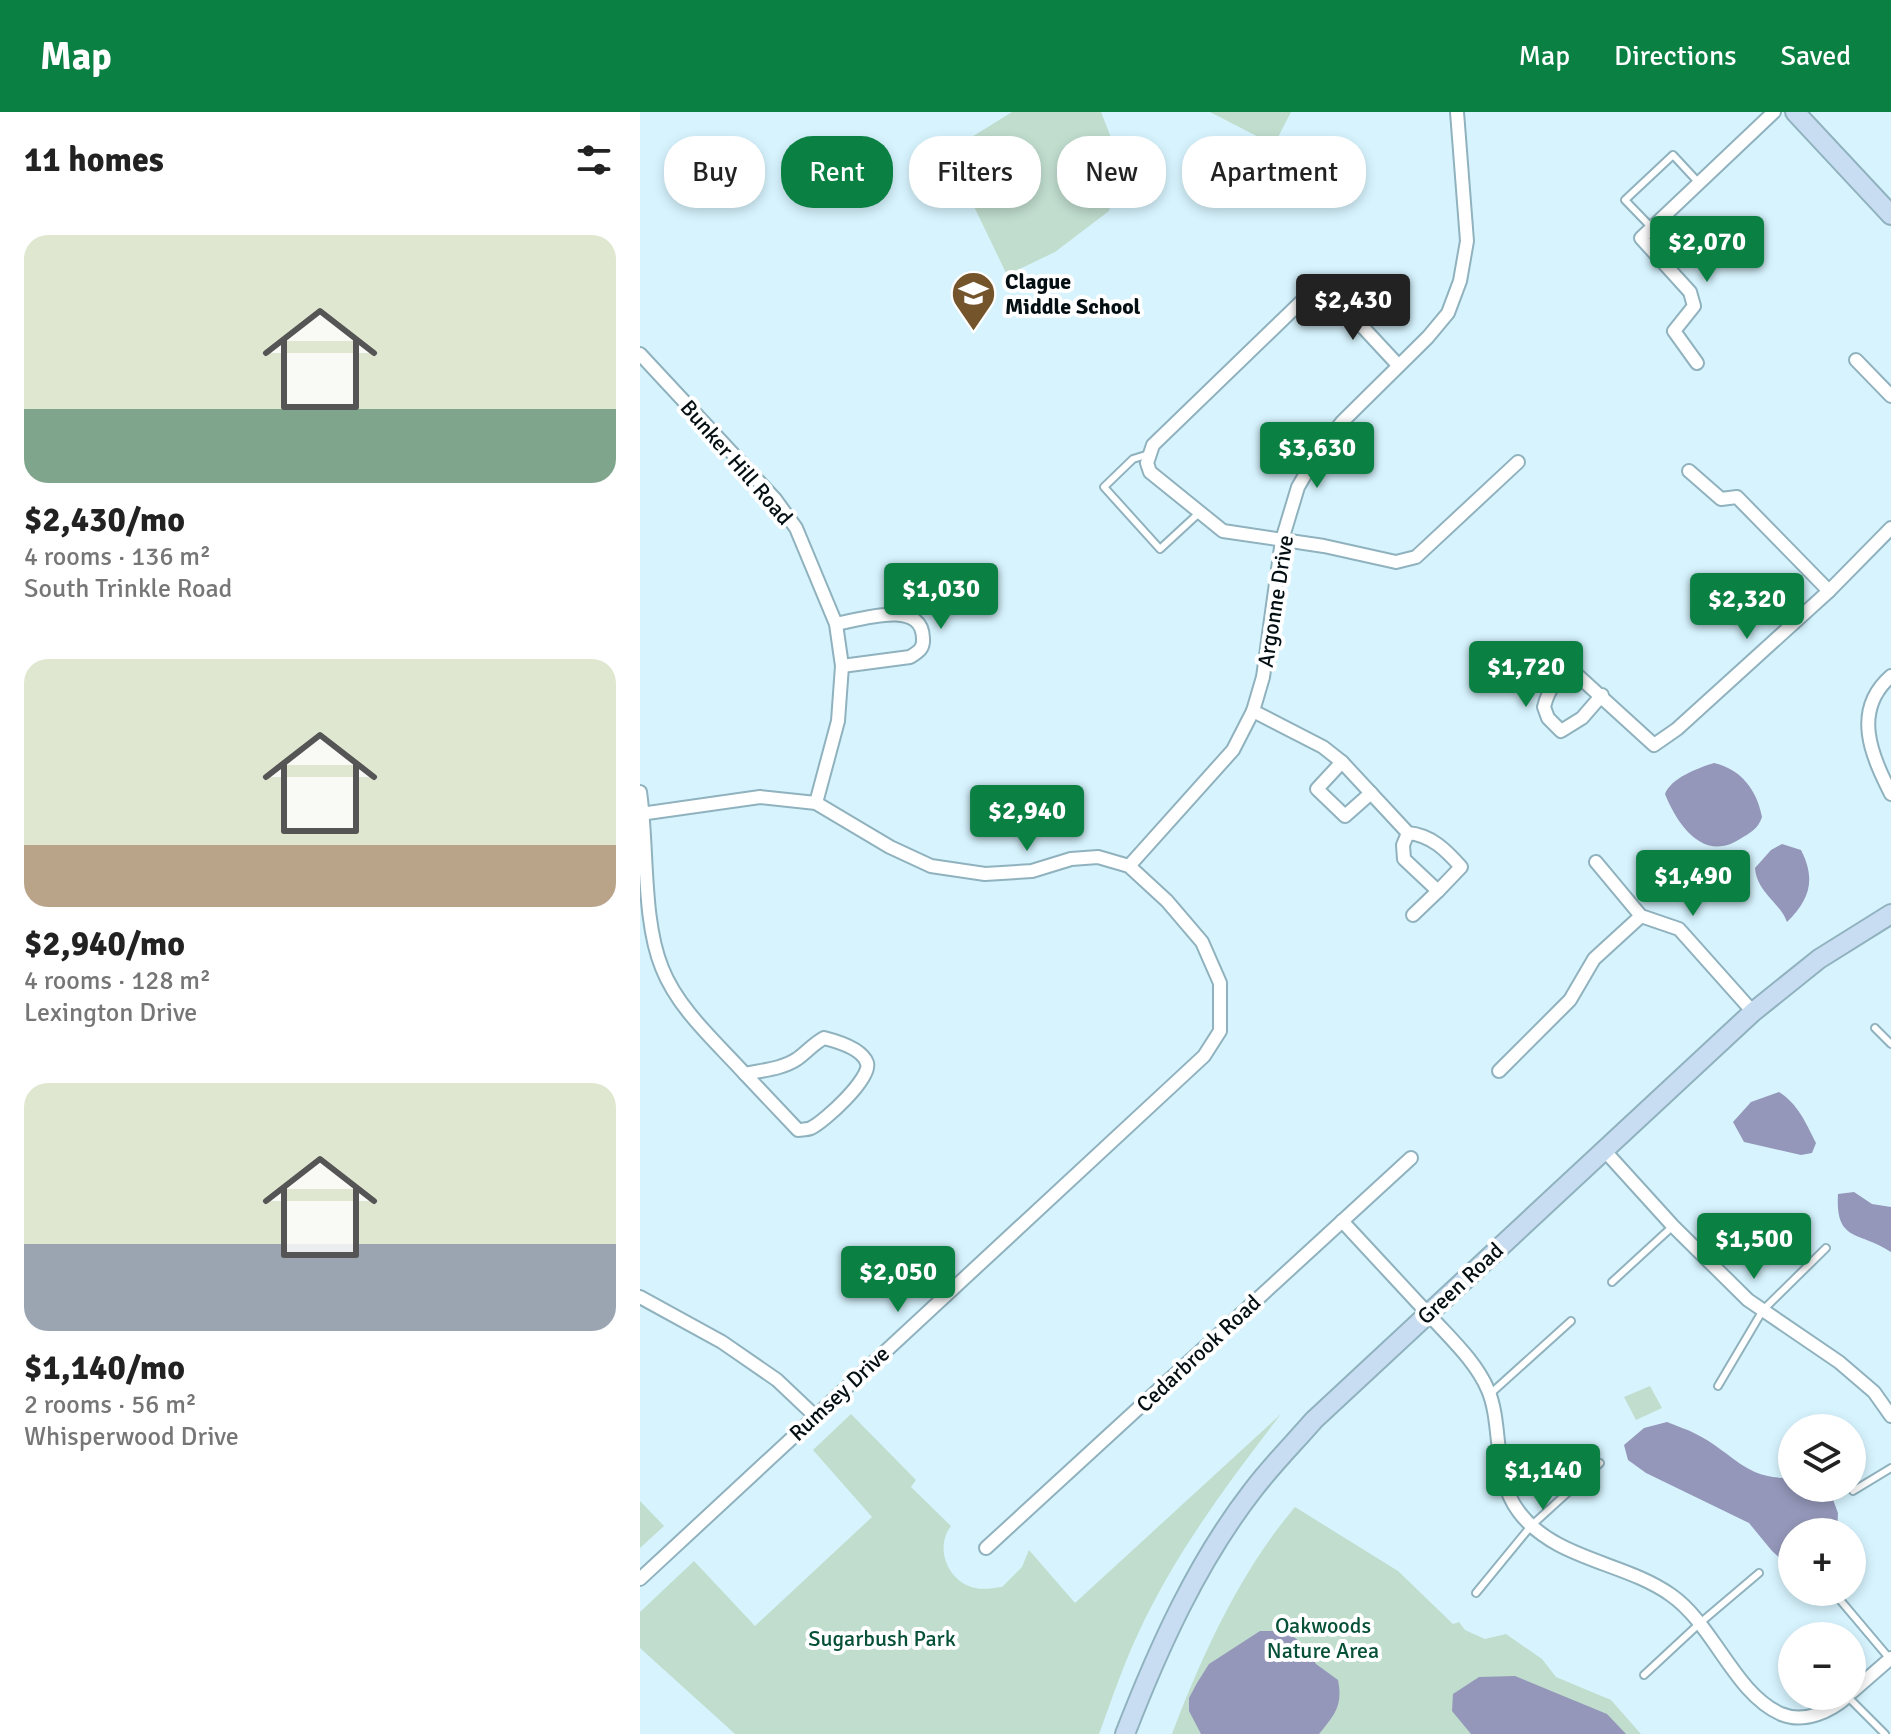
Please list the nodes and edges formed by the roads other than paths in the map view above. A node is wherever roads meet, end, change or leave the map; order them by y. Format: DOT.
graph roads {
  1 [pos="1457,112"];
  2 [pos="1774,112"];
  3 [pos="1795,112"];
  4 [pos="1699,183"];
  5 [pos="1891,215"];
  6 [pos="1652,228"];
  7 [pos="640,354"];
  8 [pos="1856,360"];
  9 [pos="1697,363"];
  10 [pos="1398,365"];
  11 [pos="1891,396"];
  12 [pos="1149,454"];
  13 [pos="1518,462"];
  14 [pos="1689,471"];
  15 [pos="1199,513"];
  16 [pos="1891,528"];
  17 [pos="1282,540"];
  18 [pos="1829,591"];
  19 [pos="836,624"];
  20 [pos="842,666"];
  21 [pos="1891,676"];
  22 [pos="1602,695"];
  23 [pos="1253,711"];
  24 [pos="1342,762"];
  25 [pos="640,792"];
  26 [pos="1371,793"];
  27 [pos="1891,794"];
  28 [pos="816,803"];
  29 [pos="642,814"];
  30 [pos="1408,833"];
  31 [pos="1596,862"];
  32 [pos="1129,866"];
  33 [pos="1438,891"];
  34 [pos="1891,914"];
  35 [pos="1413,915"];
  36 [pos="1641,916"];
  37 [pos="1753,1012"];
  38 [pos="1875,1028"];
  39 [pos="1891,1044"];
  40 [pos="1499,1071"];
  41 [pos="745,1074"];
  42 [pos="1604,1150"];
  43 [pos="1411,1158"];
  44 [pos="1342,1221"];
  45 [pos="1673,1226"];
  46 [pos="1826,1248"];
  47 [pos="1612,1282"];
  48 [pos="640,1297"];
  49 [pos="1763,1310"];
  50 [pos="1428,1313"];
  51 [pos="1571,1321"];
  52 [pos="1718,1386"];
  53 [pos="1489,1395"];
  54 [pos="815,1416"];
  55 [pos="1891,1416"];
  56 [pos="1600,1463"];
  57 [pos="1891,1468"];
  58 [pos="1866,1483"];
  59 [pos="1531,1526"];
  60 [pos="986,1548"];
  61 [pos="1759,1573"];
  62 [pos="640,1579"];
  63 [pos="1476,1593"];
  64 [pos="1845,1606"];
  65 [pos="1700,1623"];
  66 [pos="1891,1658"];
  67 [pos="1644,1675"];
  68 [pos="1866,1680"];
  69 [pos="1828,1710"];
  70 [pos="1863,1710"];
  71 [pos="1125,1734"];
  72 [pos="1885,1734"];
  1 -- 10 [label="street, Argonne Drive"];
  2 -- 4 [label="street"];
  3 -- 5 [label="street"];
  4 -- 6 [label="street"];
  4 -- 6 [label="lane"];
  6 -- 9 [label="street"];
  7 -- 19 [label="street, Bunker Hill Road"];
  8 -- 11 [label="street"];
  10 -- 12 [label="street"];
  10 -- 17 [label="street, Argonne Drive"];
  12 -- 15 [label="street"];
  12 -- 15 [label="lane"];
  13 -- 17 [label="street"];
  14 -- 18 [label="street"];
  15 -- 17 [label="street"];
  16 -- 18 [label="street"];
  17 -- 23 [label="street, Argonne Drive"];
  18 -- 22 [label="street"];
  19 -- 20 [label="street, Bunker Hill Road"];
  19 -- 20 [label="street"];
  20 -- 28 [label="street, Bunker Hill Road"];
  21 -- 27 [label="street"];
  22 -- 22 [label="street"];
  23 -- 24 [label="street"];
  23 -- 32 [label="street, Argonne Drive"];
  24 -- 26 [label="street"];
  24 -- 26 [label="street"];
  25 -- 29 [label="street"];
  26 -- 30 [label="street"];
  28 -- 29 [label="street"];
  28 -- 32 [label="street"];
  29 -- 41 [label="street"];
  30 -- 33 [label="street"];
  30 -- 33 [label="street"];
  31 -- 36 [label="street"];
  32 -- 54 [label="street, Rumsey Drive"];
  33 -- 35 [label="street"];
  34 -- 37 [label="street, Green Road"];
  36 -- 37 [label="street"];
  36 -- 40 [label="street"];
  37 -- 42 [label="street, Green Road"];
  38 -- 39 [label="lane"];
  41 -- 41 [label="street"];
  42 -- 45 [label="street"];
  42 -- 50 [label="street, Green Road"];
  43 -- 44 [label="street, Cedarbrook Road"];
  44 -- 50 [label="street"];
  44 -- 60 [label="street, Cedarbrook Road"];
  45 -- 47 [label="lane"];
  45 -- 49 [label="street"];
  46 -- 49 [label="lane"];
  48 -- 54 [label="street"];
  49 -- 52 [label="lane"];
  49 -- 55 [label="street"];
  50 -- 53 [label="street"];
  50 -- 71 [label="street, Green Road"];
  51 -- 53 [label="lane"];
  53 -- 59 [label="street"];
  54 -- 62 [label="street, Rumsey Drive"];
  56 -- 59 [label="lane"];
  57 -- 58 [label="lane"];
  59 -- 63 [label="lane"];
  59 -- 65 [label="street"];
  61 -- 65 [label="lane"];
  64 -- 66 [label="lane"];
  65 -- 67 [label="lane"];
  65 -- 69 [label="street"];
  66 -- 68 [label="street"];
  70 -- 72 [label="lane"];
}
